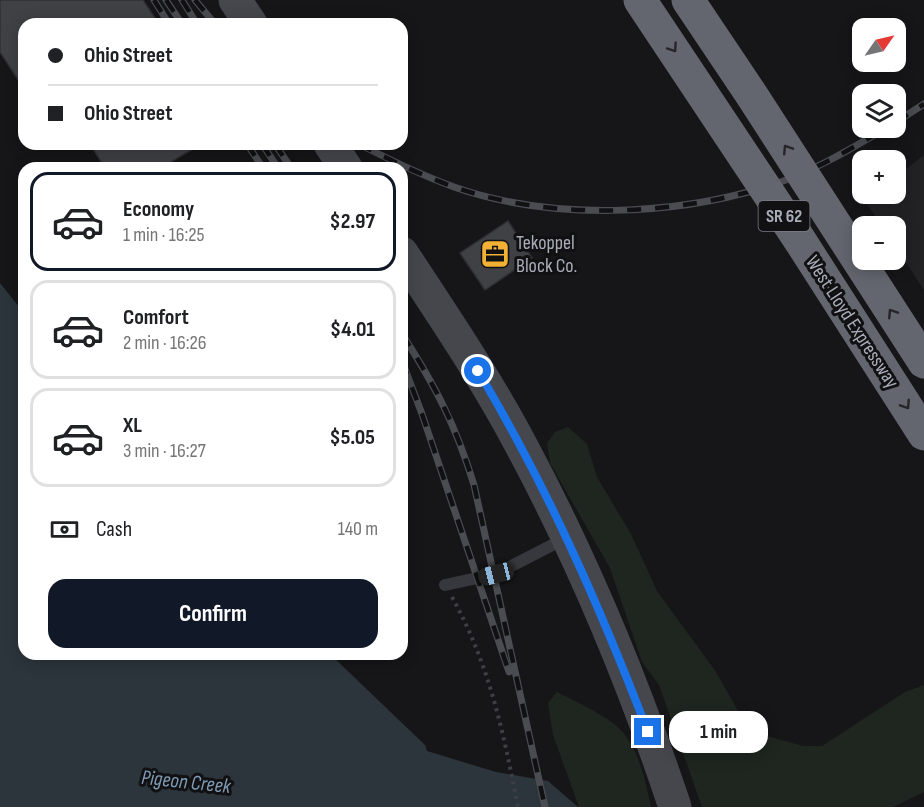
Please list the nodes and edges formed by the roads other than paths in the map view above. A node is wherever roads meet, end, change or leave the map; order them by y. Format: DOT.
graph roads {
  1 [pos="235,0"];
  2 [pos="640,0"];
  3 [pos="688,0"];
  4 [pos="247,18"];
  5 [pos="408,263"];
  6 [pos="924,362"];
  7 [pos="924,434"];
  8 [pos="567,537"];
  9 [pos="445,585"];
  10 [pos="675,807"];
  1 -- 4 [label="street"];
  2 -- 7 [label="highway, West Lloyd Expressway / SR 62, one-way, bridge"];
  6 -- 3 [label="highway, West Lloyd Expressway / SR 62, one-way, bridge"];
  5 -- 8 [label="street"];
  8 -- 9 [label="lane"];
  8 -- 10 [label="street"];
}
